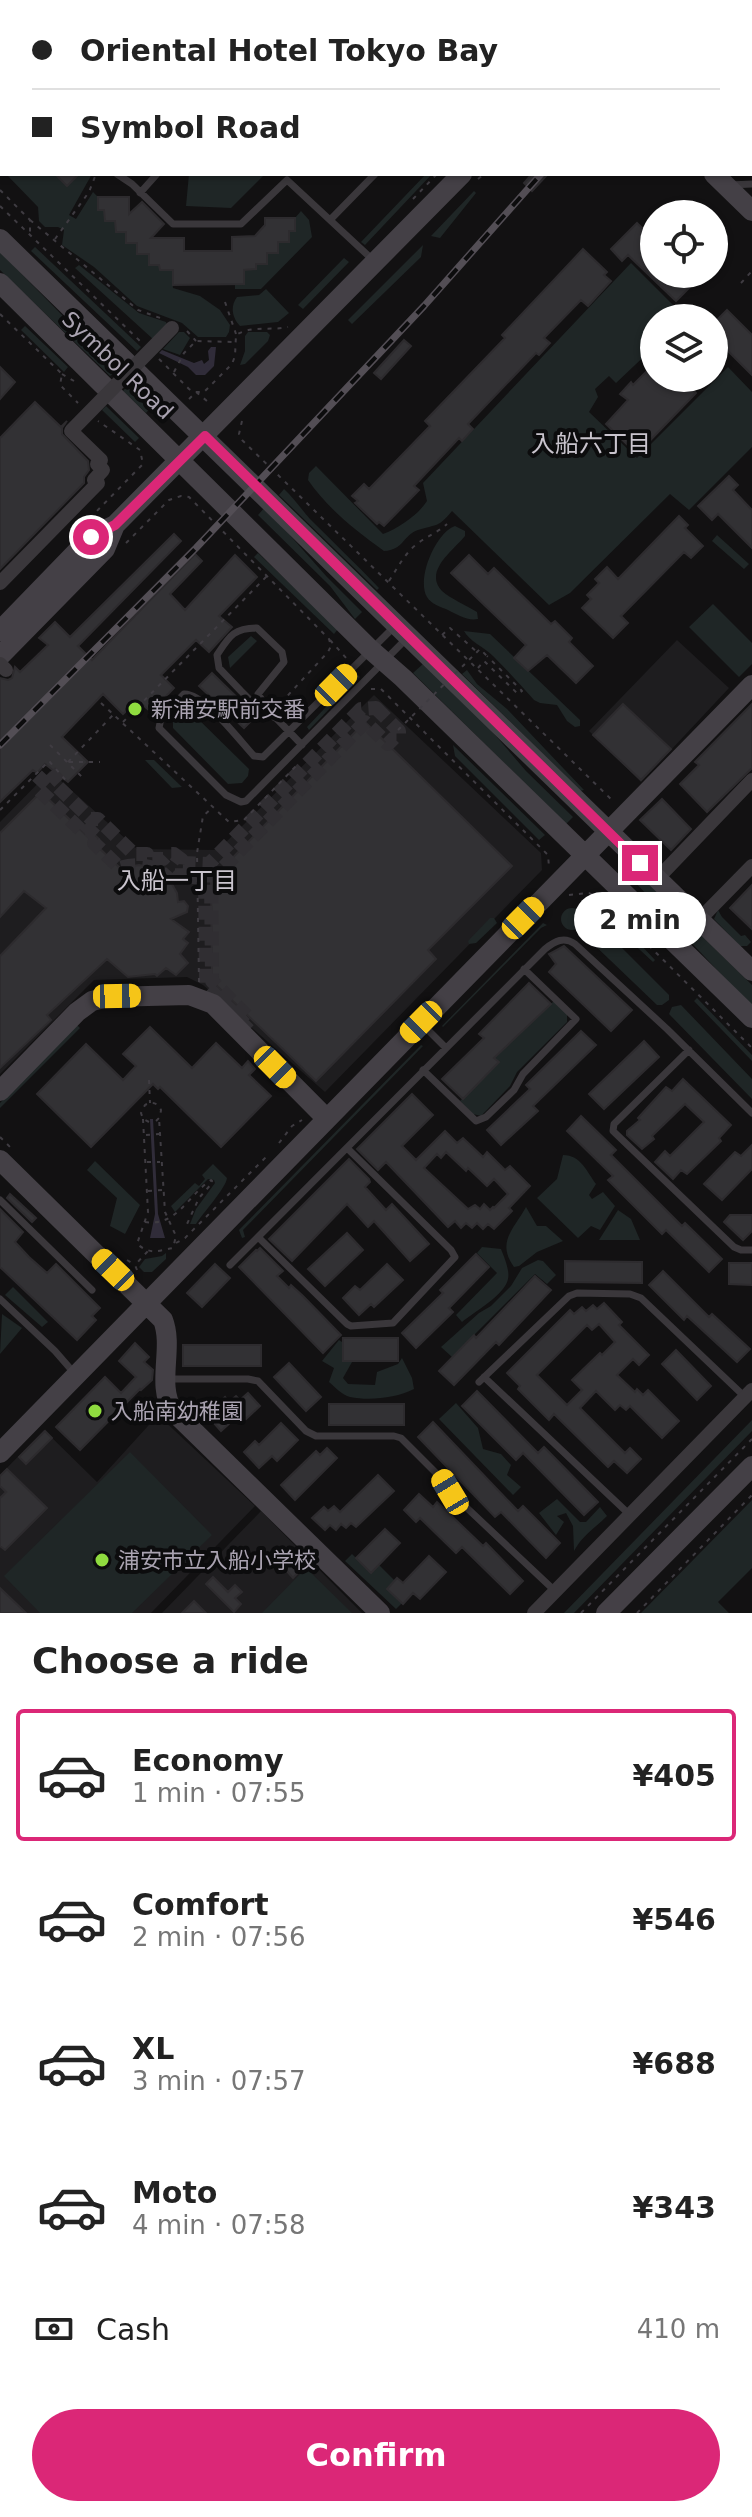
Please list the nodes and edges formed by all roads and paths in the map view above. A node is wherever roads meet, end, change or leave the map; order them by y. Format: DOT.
graph roads {
  1 [pos="95,176"];
  2 [pos="119,176"];
  3 [pos="155,176"];
  4 [pos="373,176"];
  5 [pos="720,179"];
  6 [pos="467,180"];
  7 [pos="752,184"];
  8 [pos="0,190"];
  9 [pos="140,193"];
  10 [pos="0,206"];
  11 [pos="752,211"];
  12 [pos="30,220"];
  13 [pos="330,220"];
  14 [pos="30,235"];
  15 [pos="0,239"];
  16 [pos="54,240"];
  17 [pos="375,262"];
  18 [pos="752,271"];
  19 [pos="0,283"];
  20 [pos="741,283"];
  21 [pos="225,302"];
  22 [pos="0,314"];
  23 [pos="174,326"];
  24 [pos="287,327"];
  25 [pos="236,335"];
  26 [pos="196,341"];
  27 [pos="236,342"];
  28 [pos="142,343"];
  29 [pos="153,353"];
  30 [pos="173,373"];
  31 [pos="62,374"];
  32 [pos="76,382"];
  33 [pos="196,392"];
  34 [pos="188,399"];
  35 [pos="207,401"];
  36 [pos="81,405"];
  37 [pos="92,416"];
  38 [pos="242,421"];
  39 [pos="205,436"];
  40 [pos="180,460"];
  41 [pos="88,521"];
  42 [pos="447,524"];
  43 [pos="115,525"];
  44 [pos="125,545"];
  45 [pos="267,576"];
  46 [pos="0,583"];
  47 [pos="388,583"];
  48 [pos="403,630"];
  49 [pos="0,631"];
  50 [pos="442,635"];
  51 [pos="329,639"];
  52 [pos="477,652"];
  53 [pos="378,656"];
  54 [pos="348,660"];
  55 [pos="2,663"];
  56 [pos="477,669"];
  57 [pos="752,685"];
  58 [pos="370,689"];
  59 [pos="101,703"];
  60 [pos="279,705"];
  61 [pos="271,714"];
  62 [pos="114,715"];
  63 [pos="123,723"];
  64 [pos="398,730"];
  65 [pos="290,732"];
  66 [pos="438,736"];
  67 [pos="433,740"];
  68 [pos="50,745"];
  69 [pos="302,745"];
  70 [pos="68,762"];
  71 [pos="100,762"];
  72 [pos="297,765"];
  73 [pos="84,779"];
  74 [pos="752,780"];
  75 [pos="69,784"];
  76 [pos="620,803"];
  77 [pos="212,808"];
  78 [pos="0,810"];
  79 [pos="608,832"];
  80 [pos="585,855"];
  81 [pos="752,866"];
  82 [pos="549,868"];
  83 [pos="657,879"];
  84 [pos="565,896"];
  85 [pos="699,920"];
  86 [pos="749,962"];
  87 [pos="524,969"];
  88 [pos="200,990"];
  89 [pos="752,1018"];
  90 [pos="421,1022"];
  91 [pos="446,1048"];
  92 [pos="752,1048"];
  93 [pos="689,1050"];
  94 [pos="423,1070"];
  95 [pos="149,1080"];
  96 [pos="0,1091"];
  97 [pos="150,1103"];
  98 [pos="752,1113"];
  99 [pos="159,1118"];
  100 [pos="316,1118"];
  101 [pos="143,1119"];
  102 [pos="149,1122"];
  103 [pos="155,1122"];
  104 [pos="160,1134"];
  105 [pos="144,1135"];
  106 [pos="279,1144"];
  107 [pos="347,1148"];
  108 [pos="267,1155"];
  109 [pos="0,1160"];
  110 [pos="146,1162"];
  111 [pos="162,1162"];
  112 [pos="163,1190"];
  113 [pos="147,1191"];
  114 [pos="0,1200"];
  115 [pos="168,1220"];
  116 [pos="144,1221"];
  117 [pos="187,1224"];
  118 [pos="258,1237"];
  119 [pos="176,1243"];
  120 [pos="170,1249"];
  121 [pos="752,1250"];
  122 [pos="148,1251"];
  123 [pos="173,1258"];
  124 [pos="230,1265"];
  125 [pos="138,1274"];
  126 [pos="92,1290"];
  127 [pos="0,1299"];
  128 [pos="146,1302"];
  129 [pos="75,1374"];
  130 [pos="167,1379"];
  131 [pos="748,1394"];
  132 [pos="752,1439"];
  133 [pos="0,1453"];
  134 [pos="752,1466"];
  135 [pos="752,1495"];
  136 [pos="630,1515"];
  137 [pos="555,1591"];
  138 [pos="380,1613"];
  139 [pos="534,1613"];
  140 [pos="581,1613"];
  141 [pos="606,1613"];
  142 [pos="637,1613"];
  1 -- 16 [label="path"];
  2 -- 9 [label="lane"];
  3 -- 9 [label="lane"];
  4 -- 13 [label="lane"];
  5 -- 7 [label="lane"];
  5 -- 11 [label="street"];
  6 -- 17 [label="street"];
  8 -- 12 [label="path"];
  9 -- 13 [label="lane"];
  10 -- 14 [label="path"];
  12 -- 14 [label="path"];
  12 -- 16 [label="path"];
  13 -- 17 [label="lane"];
  14 -- 28 [label="path"];
  15 -- 39 [label="street, Symbol Road"];
  16 -- 23 [label="path"];
  17 -- 39 [label="street"];
  18 -- 20 [label="path"];
  19 -- 40 [label="street, Symbol Road"];
  21 -- 25 [label="path"];
  22 -- 31 [label="path"];
  23 -- 26 [label="path"];
  23 -- 46 [label="street, bridge"];
  24 -- 25 [label="path"];
  25 -- 27 [label="path"];
  26 -- 27 [label="path"];
  26 -- 30 [label="path"];
  27 -- 33 [label="path"];
  29 -- 30 [label="path"];
  30 -- 33 [label="path"];
  31 -- 32 [label="path"];
  31 -- 36 [label="path"];
  33 -- 34 [label="path"];
  33 -- 35 [label="path"];
  37 -- 41 [label="path"];
  38 -- 47 [label="path"];
  39 -- 40 [label="street"];
  39 -- 48 [label="street, Symbol Road"];
  40 -- 43 [label="street"];
  40 -- 53 [label="street, Symbol Road"];
  42 -- 47 [label="path"];
  43 -- 49 [label="street"];
  43 -- 55 [label="street"];
  44 -- 45 [label="path"];
  45 -- 51 [label="path"];
  45 -- 63 [label="path"];
  47 -- 50 [label="path"];
  48 -- 53 [label="lane"];
  48 -- 53 [label="lane"];
  48 -- 79 [label="street, Symbol Road"];
  50 -- 52 [label="path"];
  50 -- 56 [label="path"];
  51 -- 54 [label="path"];
  51 -- 60 [label="path"];
  52 -- 56 [label="path, bridge"];
  52 -- 64 [label="path, bridge"];
  53 -- 65 [label="lane"];
  53 -- 69 [label="lane"];
  53 -- 80 [label="street, Symbol Road"];
  56 -- 76 [label="path"];
  57 -- 79 [label="street"];
  58 -- 67 [label="path"];
  59 -- 62 [label="path"];
  61 -- 61 [label="lane"];
  61 -- 65 [label="lane"];
  62 -- 63 [label="path"];
  62 -- 70 [label="path"];
  63 -- 77 [label="path"];
  65 -- 69 [label="lane"];
  65 -- 69 [label="lane"];
  66 -- 67 [label="path"];
  67 -- 82 [label="path"];
  68 -- 70 [label="path"];
  70 -- 71 [label="path"];
  70 -- 73 [label="path"];
  72 -- 77 [label="path"];
  74 -- 83 [label="street"];
  75 -- 78 [label="path"];
  77 -- 88 [label="path"];
  79 -- 80 [label="street"];
  79 -- 83 [label="street, Symbol Road"];
  80 -- 89 [label="street, Symbol Road"];
  80 -- 90 [label="street"];
  81 -- 85 [label="street"];
  83 -- 85 [label="street, Symbol Road"];
  84 -- 92 [label="path"];
  85 -- 86 [label="street, Symbol Road"];
  87 -- 91 [label="lane"];
  87 -- 93 [label="lane"];
  87 -- 94 [label="lane"];
  90 -- 91 [label="lane"];
  90 -- 100 [label="street"];
  91 -- 94 [label="lane"];
  93 -- 98 [label="lane"];
  93 -- 121 [label="lane"];
  94 -- 107 [label="lane"];
  95 -- 97 [label="path"];
  96 -- 100 [label="street"];
  97 -- 99 [label="path"];
  97 -- 101 [label="path"];
  99 -- 103 [label="path"];
  99 -- 104 [label="path"];
  100 -- 106 [label="path"];
  100 -- 128 [label="street"];
  101 -- 102 [label="path"];
  101 -- 105 [label="path"];
  104 -- 105 [label="path"];
  104 -- 111 [label="path"];
  105 -- 110 [label="path"];
  107 -- 118 [label="lane"];
  107 -- 118 [label="lane"];
  108 -- 119 [label="path"];
  109 -- 128 [label="street"];
  110 -- 111 [label="path"];
  110 -- 113 [label="path"];
  111 -- 112 [label="path"];
  112 -- 113 [label="path"];
  112 -- 115 [label="path"];
  113 -- 116 [label="path"];
  114 -- 126 [label="lane"];
  115 -- 116 [label="path"];
  115 -- 117 [label="path"];
  115 -- 119 [label="path"];
  116 -- 122 [label="path"];
  118 -- 124 [label="lane"];
  119 -- 120 [label="path"];
  120 -- 122 [label="path"];
  120 -- 123 [label="path"];
  122 -- 125 [label="path"];
  127 -- 129 [label="lane"];
  128 -- 129 [label="street"];
  128 -- 130 [label="street"];
  129 -- 133 [label="street"];
  130 -- 137 [label="lane"];
  130 -- 138 [label="street"];
  131 -- 136 [label="street"];
  131 -- 136 [label="lane"];
  132 -- 140 [label="path"];
  134 -- 141 [label="street"];
  135 -- 142 [label="path"];
  136 -- 137 [label="street"];
  137 -- 139 [label="street"];
}
